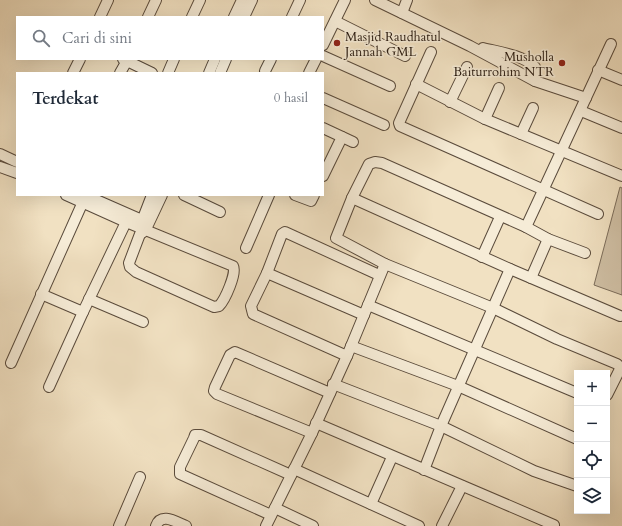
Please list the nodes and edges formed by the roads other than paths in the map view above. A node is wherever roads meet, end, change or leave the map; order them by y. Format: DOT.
graph roads {
  1 [pos="108,0"];
  2 [pos="156,0"];
  3 [pos="200,0"];
  4 [pos="300,0"];
  5 [pos="345,0"];
  6 [pos="375,0"];
  7 [pos="407,0"];
  8 [pos="244,2"];
  9 [pos="402,13"];
  10 [pos="100,16"];
  11 [pos="148,16"];
  12 [pos="192,16"];
  13 [pos="241,16"];
  14 [pos="292,16"];
  15 [pos="335,21"];
  16 [pos="324,43"];
  17 [pos="611,44"];
  18 [pos="431,52"];
  19 [pos="324,56"];
  20 [pos="405,56"];
  21 [pos="80,60"];
  22 [pos="126,60"];
  23 [pos="174,60"];
  24 [pos="215,60"];
  25 [pos="226,60"];
  26 [pos="270,60"];
  27 [pos="316,60"];
  28 [pos="467,68"];
  29 [pos="598,70"];
  30 [pos="265,71"];
  31 [pos="74,72"];
  32 [pos="120,72"];
  33 [pos="150,72"];
  34 [pos="168,72"];
  35 [pos="209,72"];
  36 [pos="220,72"];
  37 [pos="310,72"];
  38 [pos="622,80"];
  39 [pos="416,84"];
  40 [pos="390,86"];
  41 [pos="499,88"];
  42 [pos="324,98"];
  43 [pos="586,98"];
  44 [pos="450,102"];
  45 [pos="533,108"];
  46 [pos="581,111"];
  47 [pos="485,119"];
  48 [pos="384,124"];
  49 [pos="324,128"];
  50 [pos="622,128"];
  51 [pos="521,134"];
  52 [pos="342,137"];
  53 [pos="353,142"];
  54 [pos="562,151"];
  55 [pos="0,154"];
  56 [pos="16,162"];
  57 [pos="0,167"];
  58 [pos="16,173"];
  59 [pos="324,174"];
  60 [pos="622,176"];
  61 [pos="544,191"];
  62 [pos="72,196"];
  63 [pos="152,196"];
  64 [pos="161,196"];
  65 [pos="186,196"];
  66 [pos="269,196"];
  67 [pos="297,196"];
  68 [pos="314,196"];
  69 [pos="85,198"];
  70 [pos="352,198"];
  71 [pos="220,212"];
  72 [pos="598,214"];
  73 [pos="500,217"];
  74 [pos="126,222"];
  75 [pos="526,227"];
  76 [pos="142,228"];
  77 [pos="336,238"];
  78 [pos="548,239"];
  79 [pos="246,248"];
  80 [pos="329,251"];
  81 [pos="585,252"];
  82 [pos="482,257"];
  83 [pos="384,264"];
  84 [pos="510,269"];
  85 [pos="267,273"];
  86 [pos="379,275"];
  87 [pos="531,278"];
  88 [pos="41,294"];
  89 [pos="89,299"];
  90 [pos="493,308"];
  91 [pos="366,310"];
  92 [pos="82,312"];
  93 [pos="620,316"];
  94 [pos="143,322"];
  95 [pos="351,346"];
  96 [pos="475,349"];
  97 [pos="347,356"];
  98 [pos="11,363"];
  99 [pos="458,386"];
  100 [pos="49,387"];
  101 [pos="331,389"];
  102 [pos="610,389"];
  103 [pos="574,392"];
  104 [pos="316,423"];
  105 [pos="441,426"];
  106 [pos="312,433"];
  107 [pos="574,438"];
  108 [pos="392,457"];
  109 [pos="424,470"];
  110 [pos="292,472"];
  111 [pos="140,477"];
  112 [pos="574,485"];
  113 [pos="462,486"];
  114 [pos="371,504"];
  115 [pos="273,512"];
  116 [pos="400,523"];
  117 [pos="554,525"];
  118 [pos="119,526"];
  119 [pos="156,526"];
  120 [pos="186,526"];
  121 [pos="266,526"];
  122 [pos="313,526"];
  123 [pos="419,526"];
  124 [pos="442,526"];
  1 -- 10 [label="street"];
  2 -- 11 [label="street"];
  3 -- 12 [label="street"];
  4 -- 14 [label="street"];
  5 -- 15 [label="street"];
  6 -- 9 [label="street"];
  7 -- 9 [label="street"];
  8 -- 13 [label="street"];
  9 -- 43 [label="street"];
  15 -- 16 [label="street"];
  15 -- 20 [label="street"];
  17 -- 29 [label="street"];
  18 -- 39 [label="street"];
  19 -- 40 [label="street"];
  21 -- 31 [label="street"];
  22 -- 32 [label="street"];
  22 -- 33 [label="street"];
  23 -- 34 [label="street"];
  24 -- 35 [label="street"];
  25 -- 36 [label="street"];
  26 -- 30 [label="street"];
  27 -- 37 [label="street"];
  28 -- 44 [label="street"];
  29 -- 38 [label="street"];
  29 -- 43 [label="street"];
  39 -- 44 [label="street"];
  39 -- 61 [label="street"];
  41 -- 47 [label="street"];
  42 -- 48 [label="street"];
  43 -- 46 [label="street"];
  44 -- 47 [label="street"];
  45 -- 51 [label="street"];
  46 -- 50 [label="street"];
  46 -- 54 [label="street"];
  47 -- 51 [label="street"];
  49 -- 52 [label="street"];
  51 -- 54 [label="street"];
  52 -- 53 [label="street"];
  52 -- 59 [label="street"];
  54 -- 60 [label="street"];
  54 -- 61 [label="street"];
  55 -- 56 [label="street"];
  57 -- 58 [label="street"];
  61 -- 72 [label="street"];
  61 -- 75 [label="street"];
  62 -- 69 [label="street"];
  63 -- 76 [label="street"];
  64 -- 76 [label="street"];
  65 -- 71 [label="street"];
  66 -- 79 [label="street"];
  67 -- 68 [label="street"];
  69 -- 74 [label="street"];
  69 -- 76 [label="street"];
  69 -- 88 [label="street"];
  70 -- 73 [label="street"];
  70 -- 77 [label="street"];
  70 -- 82 [label="street"];
  73 -- 75 [label="street"];
  73 -- 82 [label="street"];
  74 -- 76 [label="street"];
  74 -- 89 [label="street"];
  75 -- 78 [label="street"];
  76 -- 76 [label="street"];
  77 -- 80 [label="street"];
  77 -- 83 [label="street"];
  78 -- 81 [label="street"];
  78 -- 87 [label="street"];
  80 -- 85 [label="street"];
  80 -- 86 [label="street"];
  82 -- 84 [label="street"];
  83 -- 86 [label="street"];
  83 -- 90 [label="street"];
  84 -- 87 [label="street"];
  84 -- 90 [label="street"];
  85 -- 91 [label="street"];
  85 -- 97 [label="street"];
  86 -- 91 [label="street"];
  87 -- 93 [label="street"];
  88 -- 92 [label="street"];
  88 -- 98 [label="street"];
  89 -- 92 [label="street"];
  89 -- 94 [label="street"];
  90 -- 96 [label="street"];
  90 -- 102 [label="street"];
  91 -- 95 [label="street"];
  91 -- 96 [label="street"];
  92 -- 100 [label="street"];
  95 -- 97 [label="street"];
  95 -- 99 [label="street"];
  96 -- 99 [label="street"];
  96 -- 103 [label="street"];
  97 -- 101 [label="street"];
  99 -- 105 [label="street"];
  99 -- 107 [label="street"];
  101 -- 104 [label="street"];
  101 -- 105 [label="street"];
  101 -- 106 [label="street"];
  104 -- 106 [label="street"];
  104 -- 108 [label="street"];
  105 -- 109 [label="street"];
  105 -- 112 [label="street"];
  106 -- 110 [label="street"];
  108 -- 109 [label="street"];
  108 -- 114 [label="street"];
  109 -- 113 [label="street"];
  110 -- 114 [label="street"];
  110 -- 115 [label="street"];
  110 -- 115 [label="street"];
  111 -- 118 [label="street"];
  113 -- 117 [label="street"];
  113 -- 124 [label="street"];
  114 -- 116 [label="street"];
  115 -- 121 [label="street"];
  115 -- 122 [label="street"];
  116 -- 123 [label="street"];
  119 -- 120 [label="street"];
}
